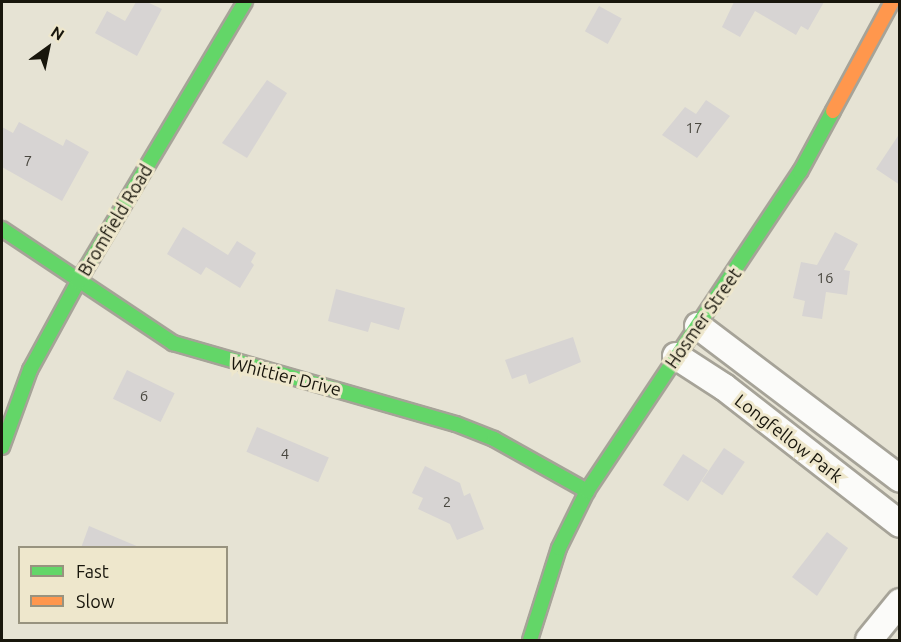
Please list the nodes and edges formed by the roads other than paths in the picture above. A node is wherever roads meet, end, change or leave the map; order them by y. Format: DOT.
graph roads {
  1 [pos="245,2"];
  2 [pos="892,2"];
  3 [pos="2,229"];
  4 [pos="78,282"];
  5 [pos="698,326"];
  6 [pos="676,356"];
  7 [pos="2,447"];
  8 [pos="900,479"];
  9 [pos="587,491"];
  10 [pos="900,524"];
  11 [pos="900,602"];
  12 [pos="530,640"];
  13 [pos="869,640"];
  1 -- 4 [label="street, Bromfield Road"];
  2 -- 5 [label="street, Hosmer Street"];
  3 -- 4 [label="street, Whittier Drive"];
  4 -- 7 [label="street, Bromfield Road"];
  4 -- 9 [label="street, Whittier Drive"];
  5 -- 6 [label="street, Hosmer Street"];
  5 -- 8 [label="street, Longfellow Park"];
  6 -- 9 [label="street, Hosmer Street"];
  6 -- 10 [label="street, Longfellow Park"];
  9 -- 12 [label="street, Hosmer Street"];
  11 -- 13 [label="street"];
}
